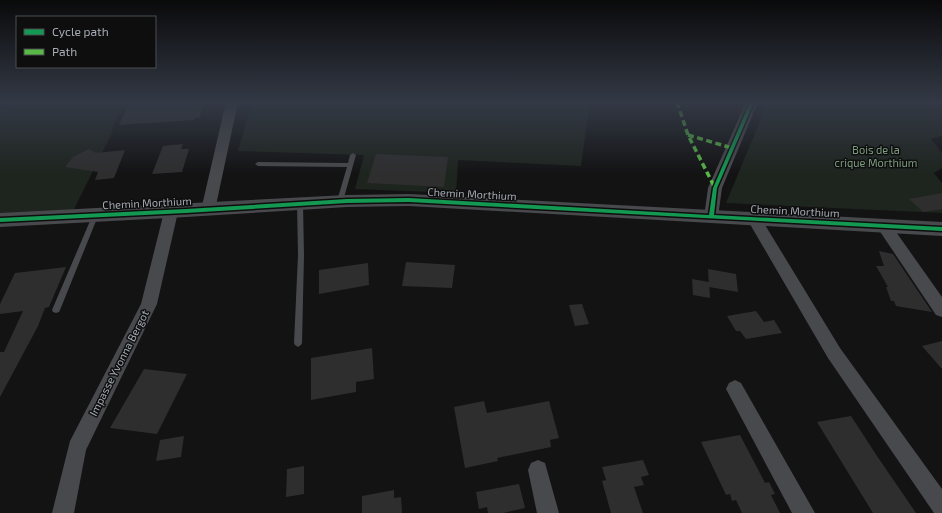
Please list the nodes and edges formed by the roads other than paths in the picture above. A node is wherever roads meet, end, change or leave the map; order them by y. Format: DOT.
graph roads {
  1 [pos="227,126"];
  2 [pos="742,126"];
  3 [pos="353,155"];
  4 [pos="258,164"];
  5 [pos="351,165"];
  6 [pos="340,201"];
  7 [pos="300,204"];
  8 [pos="208,210"];
  9 [pos="171,212"];
  10 [pos="95,216"];
  11 [pos="711,217"];
  12 [pos="754,219"];
  13 [pos="0,220"];
  14 [pos="884,226"];
  15 [pos="942,229"];
  16 [pos="56,310"];
  17 [pos="942,310"];
  18 [pos="298,343"];
  19 [pos="735,389"];
  20 [pos="538,470"];
  21 [pos="942,507"];
  22 [pos="63,513"];
  23 [pos="548,513"];
  24 [pos="804,513"];
  1 -- 8 [label="street"];
  2 -- 11 [label="street"];
  3 -- 5 [label="lane"];
  4 -- 5 [label="lane"];
  5 -- 6 [label="lane"];
  6 -- 7 [label="street, Chemin Morthium"];
  6 -- 11 [label="street, Chemin Morthium"];
  7 -- 8 [label="street, Chemin Morthium"];
  7 -- 18 [label="lane"];
  8 -- 9 [label="street, Chemin Morthium"];
  9 -- 10 [label="street, Chemin Morthium"];
  9 -- 22 [label="street, Impasse Yvonna Bergot"];
  10 -- 13 [label="street, Chemin Morthium"];
  10 -- 16 [label="lane"];
  11 -- 12 [label="street, Chemin Morthium"];
  12 -- 14 [label="street, Chemin Morthium"];
  12 -- 21 [label="street"];
  14 -- 15 [label="street, Chemin Morthium"];
  14 -- 17 [label="street"];
  19 -- 24 [label="street"];
  20 -- 23 [label="street"];
}
